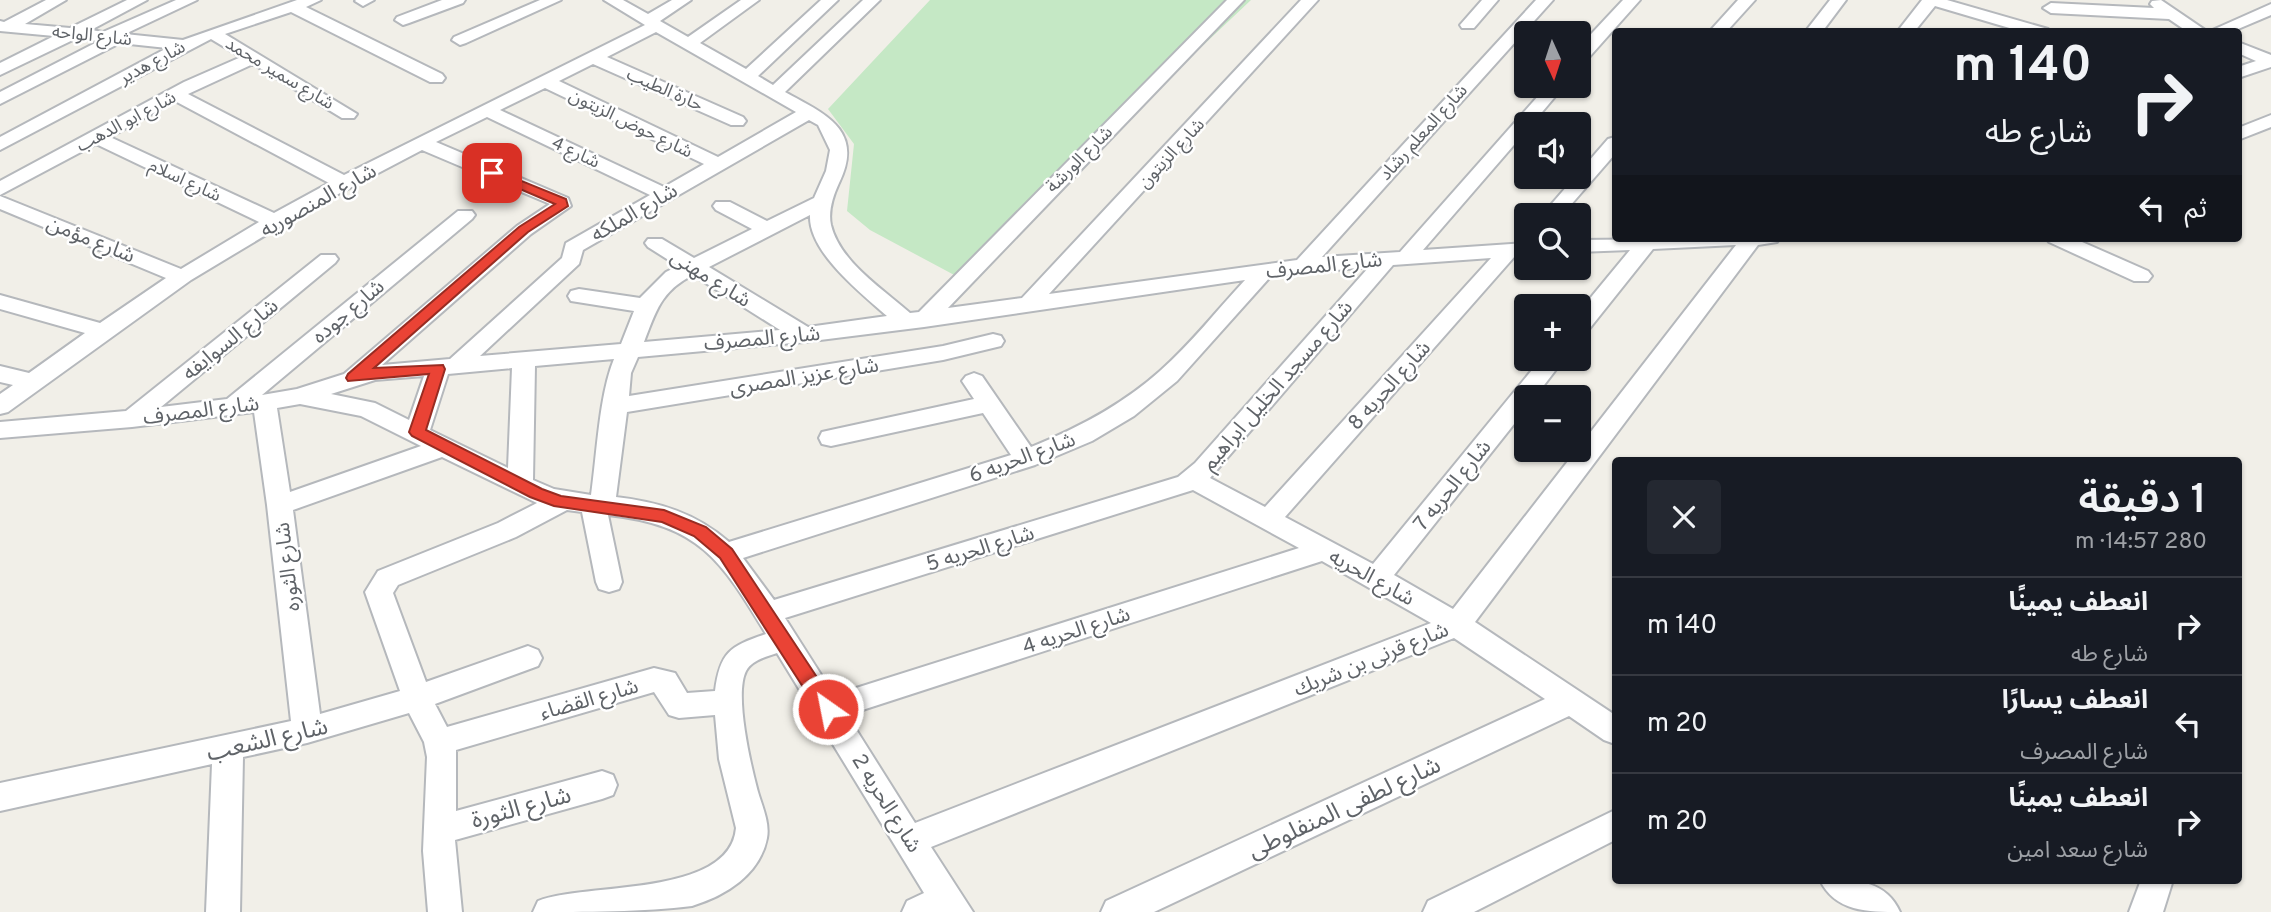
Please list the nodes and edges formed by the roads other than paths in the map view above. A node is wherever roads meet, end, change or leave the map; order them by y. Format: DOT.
graph roads {
  1 [pos="58,0"];
  2 [pos="139,0"];
  3 [pos="190,0"];
  4 [pos="313,0"];
  5 [pos="457,0"];
  6 [pos="553,0"];
  7 [pos="612,0"];
  8 [pos="683,0"];
  9 [pos="751,0"];
  10 [pos="830,0"];
  11 [pos="872,0"];
  12 [pos="1236,0"];
  13 [pos="1310,0"];
  14 [pos="1490,0"];
  15 [pos="1545,0"];
  16 [pos="1632,0"];
  17 [pos="1747,0"];
  18 [pos="1838,0"];
  19 [pos="1931,0"];
  20 [pos="2001,0"];
  21 [pos="2152,0"];
  22 [pos="293,7"];
  23 [pos="2051,8"];
  24 [pos="2271,9"];
  25 [pos="2172,14"];
  26 [pos="403,20"];
  27 [pos="2006,22"];
  28 [pos="652,23"];
  29 [pos="1468,25"];
  30 [pos="3,27"];
  31 [pos="1721,28"];
  32 [pos="1816,28"];
  33 [pos="1908,28"];
  34 [pos="2028,28"];
  35 [pos="2194,28"];
  36 [pos="2226,28"];
  37 [pos="72,33"];
  38 [pos="212,33"];
  39 [pos="112,37"];
  40 [pos="460,40"];
  41 [pos="185,44"];
  42 [pos="688,44"];
  43 [pos="1591,45"];
  44 [pos="2242,49"];
  45 [pos="255,58"];
  46 [pos="594,58"];
  47 [pos="2271,61"];
  48 [pos="0,70"];
  49 [pos="2242,72"];
  50 [pos="748,77"];
  51 [pos="436,78"];
  52 [pos="545,82"];
  53 [pos="775,92"];
  54 [pos="175,94"];
  55 [pos="1545,98"];
  56 [pos="0,99"];
  57 [pos="486,110"];
  58 [pos="810,112"];
  59 [pos="348,114"];
  60 [pos="2271,120"];
  61 [pos="737,121"];
  62 [pos="2242,133"];
  63 [pos="95,137"];
  64 [pos="422,143"];
  65 [pos="0,144"];
  66 [pos="1612,146"];
  67 [pos="718,164"];
  68 [pos="346,184"];
  69 [pos="0,189"];
  70 [pos="666,195"];
  71 [pos="822,201"];
  72 [pos="0,202"];
  73 [pos="1562,203"];
  74 [pos="723,206"];
  75 [pos="465,215"];
  76 [pos="276,222"];
  77 [pos="767,229"];
  78 [pos="1625,242"];
  79 [pos="1647,242"];
  80 [pos="1750,242"];
  81 [pos="2065,242"];
  82 [pos="655,243"];
  83 [pos="1591,245"];
  84 [pos="1514,249"];
  85 [pos="1514,256"];
  86 [pos="1397,257"];
  87 [pos="328,259"];
  88 [pos="1304,265"];
  89 [pos="693,266"];
  90 [pos="1264,271"];
  91 [pos="2141,276"];
  92 [pos="183,277"];
  93 [pos="579,296"];
  94 [pos="0,302"];
  95 [pos="1029,303"];
  96 [pos="645,306"];
  97 [pos="1591,312"];
  98 [pos="915,321"];
  99 [pos="104,331"];
  100 [pos="804,335"];
  101 [pos="993,341"];
  102 [pos="628,350"];
  103 [pos="524,361"];
  104 [pos="447,368"];
  105 [pos="1543,371"];
  106 [pos="0,374"];
  107 [pos="354,378"];
  108 [pos="974,381"];
  109 [pos="33,382"];
  110 [pos="299,396"];
  111 [pos="264,403"];
  112 [pos="990,403"];
  113 [pos="0,406"];
  114 [pos="614,406"];
  115 [pos="232,408"];
  116 [pos="132,419"];
  117 [pos="0,429"];
  118 [pos="417,432"];
  119 [pos="831,438"];
  120 [pos="446,446"];
  121 [pos="1026,459"];
  122 [pos="1192,479"];
  123 [pos="520,484"];
  124 [pos="560,502"];
  125 [pos="280,505"];
  126 [pos="597,506"];
  127 [pos="1268,520"];
  128 [pos="1324,550"];
  129 [pos="726,553"];
  130 [pos="1377,578"];
  131 [pos="609,582"];
  132 [pos="767,613"];
  133 [pos="1457,625"];
  134 [pos="783,640"];
  135 [pos="528,658"];
  136 [pos="417,698"];
  137 [pos="1571,701"];
  138 [pos="728,702"];
  139 [pos="828,709"];
  140 [pos="1612,729"];
  141 [pos="307,730"];
  142 [pos="439,742"];
  143 [pos="228,750"];
  144 [pos="602,785"];
  145 [pos="0,797"];
  146 [pos="1612,826"];
  147 [pos="439,830"];
  148 [pos="910,841"];
  149 [pos="1842,884"];
  150 [pos="940,908"];
  151 [pos="223,912"];
  152 [pos="445,912"];
  153 [pos="550,912"];
  154 [pos="1118,912"];
  155 [pos="1440,912"];
  156 [pos="1883,912"];
  1 -- 30 [label="street"];
  2 -- 37 [label="street"];
  3 -- 39 [label="street"];
  4 -- 22 [label="street, شارع هدير"];
  5 -- 26 [label="street"];
  6 -- 40 [label="street"];
  7 -- 28 [label="street"];
  8 -- 28 [label="street, شارع المنصوريه"];
  9 -- 42 [label="street"];
  10 -- 50 [label="street"];
  11 -- 53 [label="street"];
  12 -- 98 [label="street, شارع الورشة"];
  13 -- 95 [label="street, شارع الزيتون"];
  14 -- 29 [label="street"];
  15 -- 88 [label="street, شارع المعلم رشاد"];
  16 -- 43 [label="street"];
  17 -- 31 [label="street"];
  18 -- 32 [label="street"];
  19 -- 27 [label="street"];
  19 -- 33 [label="street"];
  20 -- 27 [label="street"];
  21 -- 25 [label="street"];
  22 -- 38 [label="street, شارع هدير"];
  22 -- 51 [label="street"];
  23 -- 25 [label="street"];
  24 -- 36 [label="street"];
  25 -- 35 [label="street"];
  27 -- 34 [label="street"];
  28 -- 42 [label="street"];
  28 -- 46 [label="street, شارع المنصوريه"];
  30 -- 37 [label="street, شارع الواحه"];
  37 -- 39 [label="street, شارع الواحه"];
  37 -- 48 [label="street"];
  38 -- 41 [label="street, شارع هدير"];
  38 -- 45 [label="street, شارع سمير محمد"];
  39 -- 41 [label="street, شارع الواحه"];
  39 -- 56 [label="street"];
  41 -- 65 [label="street, شارع هدير"];
  42 -- 50 [label="street"];
  44 -- 47 [label="street"];
  45 -- 54 [label="street, شارع ابو الدهب"];
  45 -- 59 [label="street, شارع سمير محمد"];
  46 -- 52 [label="street, شارع المنصوريه"];
  46 -- 61 [label="street, حارة الطيب"];
  47 -- 49 [label="street"];
  50 -- 53 [label="street"];
  52 -- 57 [label="street, شارع المنصوريه"];
  52 -- 67 [label="street, شارع حوض الزيتون"];
  53 -- 58 [label="street"];
  54 -- 63 [label="street, شارع ابو الدهب"];
  54 -- 68 [label="street"];
  55 -- 86 [label="street, شارع مسجد الخليل ابراهيم"];
  57 -- 64 [label="street, شارع المنصوريه"];
  57 -- 70 [label="street, شارع 4"];
  58 -- 67 [label="street, شارع الملكه"];
  58 -- 71 [label="street"];
  60 -- 62 [label="street"];
  63 -- 69 [label="street, شارع ابو الدهب"];
  63 -- 76 [label="street, شارع اسلام"];
  64 -- 68 [label="street, شارع المنصوريه"];
  64 -- 107 [label="street"];
  66 -- 73 [label="street"];
  67 -- 70 [label="street, شارع الملكه"];
  68 -- 76 [label="street, شارع المنصوريه"];
  70 -- 104 [label="street, شارع الملكه"];
  71 -- 77 [label="street"];
  71 -- 98 [label="street"];
  72 -- 92 [label="street, شارع مؤمن"];
  74 -- 77 [label="street"];
  75 -- 115 [label="street, شارع جوده"];
  76 -- 92 [label="street, شارع المنصوريه"];
  77 -- 89 [label="street"];
  78 -- 83 [label="street"];
  79 -- 97 [label="street"];
  80 -- 133 [label="street, شارع قرنى بن شريك"];
  81 -- 91 [label="street"];
  82 -- 89 [label="street, شارع مهنى"];
  84 -- 86 [label="street, شارع المصرف"];
  85 -- 127 [label="street, شارع الحريه 8"];
  86 -- 88 [label="street, شارع المصرف"];
  86 -- 122 [label="street, شارع مسجد الخليل ابراهيم"];
  87 -- 116 [label="street, شارع السوايفه"];
  88 -- 90 [label="street, شارع المصرف"];
  89 -- 96 [label="street"];
  89 -- 100 [label="street, شارع مهنى"];
  90 -- 95 [label="street, شارع المصرف"];
  90 -- 121 [label="street, شارع الحريه 6"];
  92 -- 99 [label="street, شارع المنصوريه"];
  93 -- 96 [label="street"];
  94 -- 99 [label="street"];
  95 -- 98 [label="street, شارع المصرف"];
  96 -- 102 [label="street"];
  98 -- 100 [label="street, شارع المصرف"];
  99 -- 109 [label="street, شارع المنصوريه"];
  100 -- 102 [label="street, شارع المصرف"];
  101 -- 114 [label="street, شارع عزيز المصرى"];
  102 -- 103 [label="street, شارع المصرف"];
  102 -- 114 [label="street"];
  103 -- 104 [label="street, شارع المصرف"];
  103 -- 123 [label="street"];
  104 -- 107 [label="street, شارع المصرف"];
  104 -- 118 [label="street"];
  105 -- 130 [label="street, شارع الحريه 7"];
  106 -- 109 [label="street"];
  107 -- 110 [label="street, شارع المصرف"];
  108 -- 112 [label="street"];
  109 -- 113 [label="street, شارع المنصوريه"];
  110 -- 111 [label="street, شارع المصرف"];
  110 -- 118 [label="street, شارع الحريه 2"];
  111 -- 115 [label="street, شارع المصرف"];
  111 -- 125 [label="street, شارع الثوره"];
  112 -- 119 [label="street"];
  112 -- 121 [label="street"];
  114 -- 126 [label="street"];
  115 -- 116 [label="street, شارع المصرف"];
  116 -- 117 [label="street, شارع المصرف"];
  118 -- 120 [label="street, شارع الحريه 2"];
  120 -- 123 [label="street, شارع الحريه 2"];
  120 -- 125 [label="street"];
  121 -- 129 [label="street, شارع الحريه 6"];
  122 -- 127 [label="street, شارع الحريه"];
  122 -- 132 [label="street, شارع الحريه 5"];
  123 -- 124 [label="street, شارع الحريه 2"];
  124 -- 126 [label="street, شارع الحريه 2"];
  124 -- 136 [label="street"];
  125 -- 141 [label="street, شارع الثوره"];
  126 -- 129 [label="street, شارع الحريه 2"];
  126 -- 131 [label="street"];
  127 -- 128 [label="street, شارع الحريه"];
  128 -- 130 [label="street, شارع الحريه"];
  128 -- 139 [label="street, شارع الحريه 4"];
  129 -- 132 [label="street, شارع الحريه 2"];
  130 -- 133 [label="street, شارع الحريه"];
  132 -- 134 [label="street, شارع الحريه 2"];
  133 -- 137 [label="street, شارع الحريه"];
  133 -- 148 [label="street, شارع قرنى بن شريك"];
  134 -- 138 [label="street"];
  134 -- 139 [label="street, شارع الحريه 2"];
  135 -- 136 [label="street, شارع الشعب"];
  136 -- 141 [label="street, شارع الشعب"];
  136 -- 142 [label="street"];
  137 -- 140 [label="street, شارع الحريه"];
  137 -- 154 [label="street, شارع لطفى المنفلوطى"];
  138 -- 142 [label="street, شارع القضاء"];
  138 -- 153 [label="street"];
  139 -- 148 [label="street, شارع الحريه 2"];
  141 -- 143 [label="street, شارع الشعب"];
  142 -- 147 [label="street"];
  143 -- 145 [label="street, شارع الشعب"];
  143 -- 151 [label="street"];
  144 -- 147 [label="street, شارع الثورة"];
  146 -- 155 [label="street"];
  147 -- 152 [label="street"];
  148 -- 150 [label="street, شارع الحريه 2"];
  149 -- 156 [label="street"];
}
